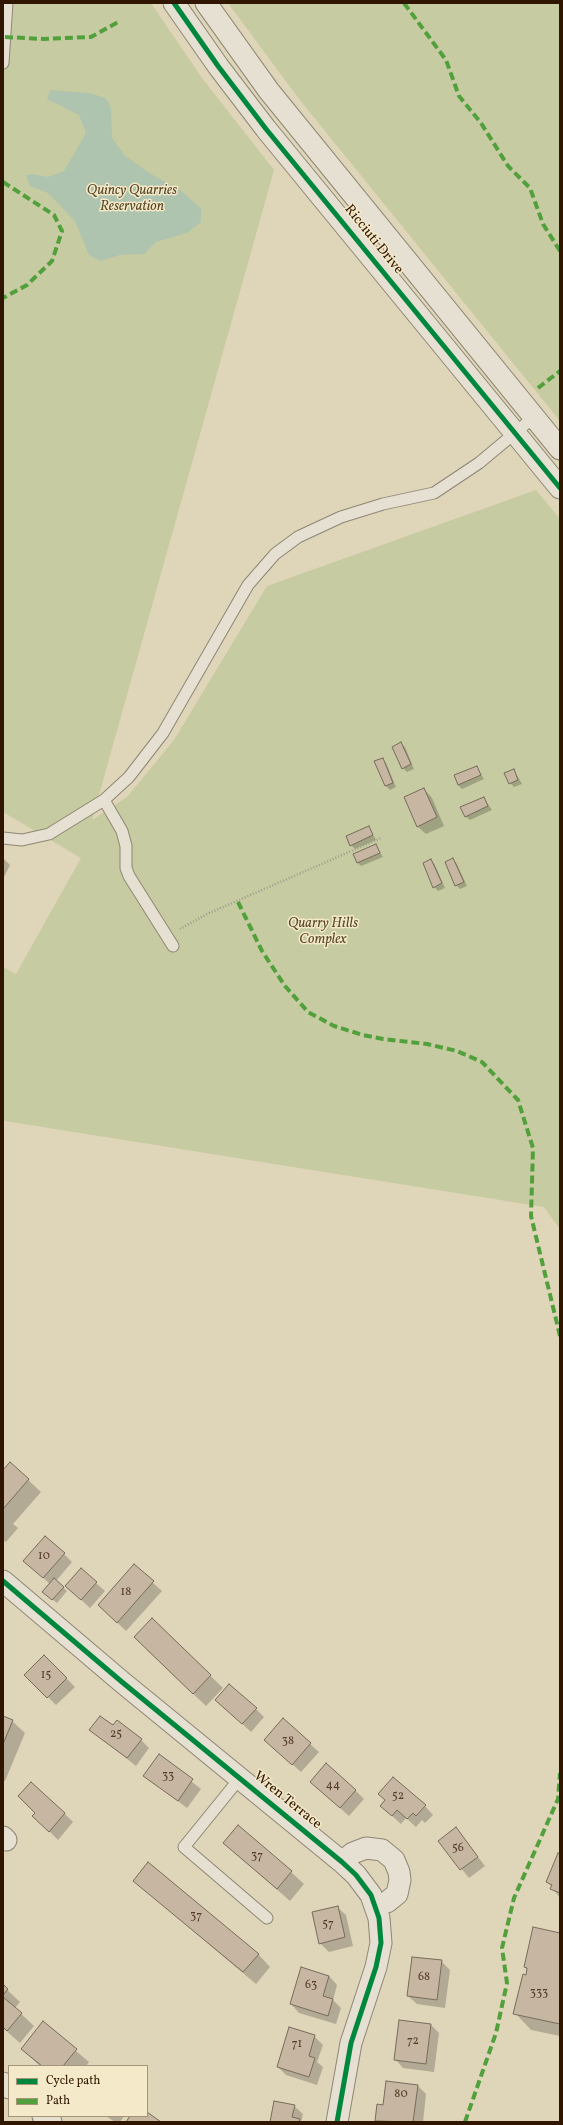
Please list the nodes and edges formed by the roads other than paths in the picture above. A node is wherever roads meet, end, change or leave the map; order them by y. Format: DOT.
graph roads {
  1 [pos="7,3"];
  2 [pos="174,3"];
  3 [pos="206,3"];
  4 [pos="3,62"];
  5 [pos="534,417"];
  6 [pos="516,433"];
  7 [pos="560,449"];
  8 [pos="560,488"];
  9 [pos="104,800"];
  10 [pos="3,838"];
  11 [pos="170,941"];
  12 [pos="3,1581"];
  13 [pos="240,1778"];
  14 [pos="342,1862"];
  15 [pos="376,1906"];
  16 [pos="267,1918"];
  17 [pos="337,2122"];
  1 -- 4 [label="lane"];
  2 -- 6 [label="street, Ricciuti Drive"];
  3 -- 5 [label="street, Ricciuti Drive"];
  5 -- 6 [label="lane"];
  5 -- 7 [label="street, Ricciuti Drive"];
  6 -- 8 [label="street, Ricciuti Drive"];
  6 -- 9 [label="lane"];
  9 -- 10 [label="lane"];
  9 -- 11 [label="lane"];
  12 -- 13 [label="street, Wren Terrace"];
  13 -- 14 [label="street, Wren Terrace"];
  13 -- 16 [label="lane"];
  14 -- 15 [label="street, Wren Terrace"];
  14 -- 15 [label="street"];
  15 -- 17 [label="street, Wren Terrace"];
}
